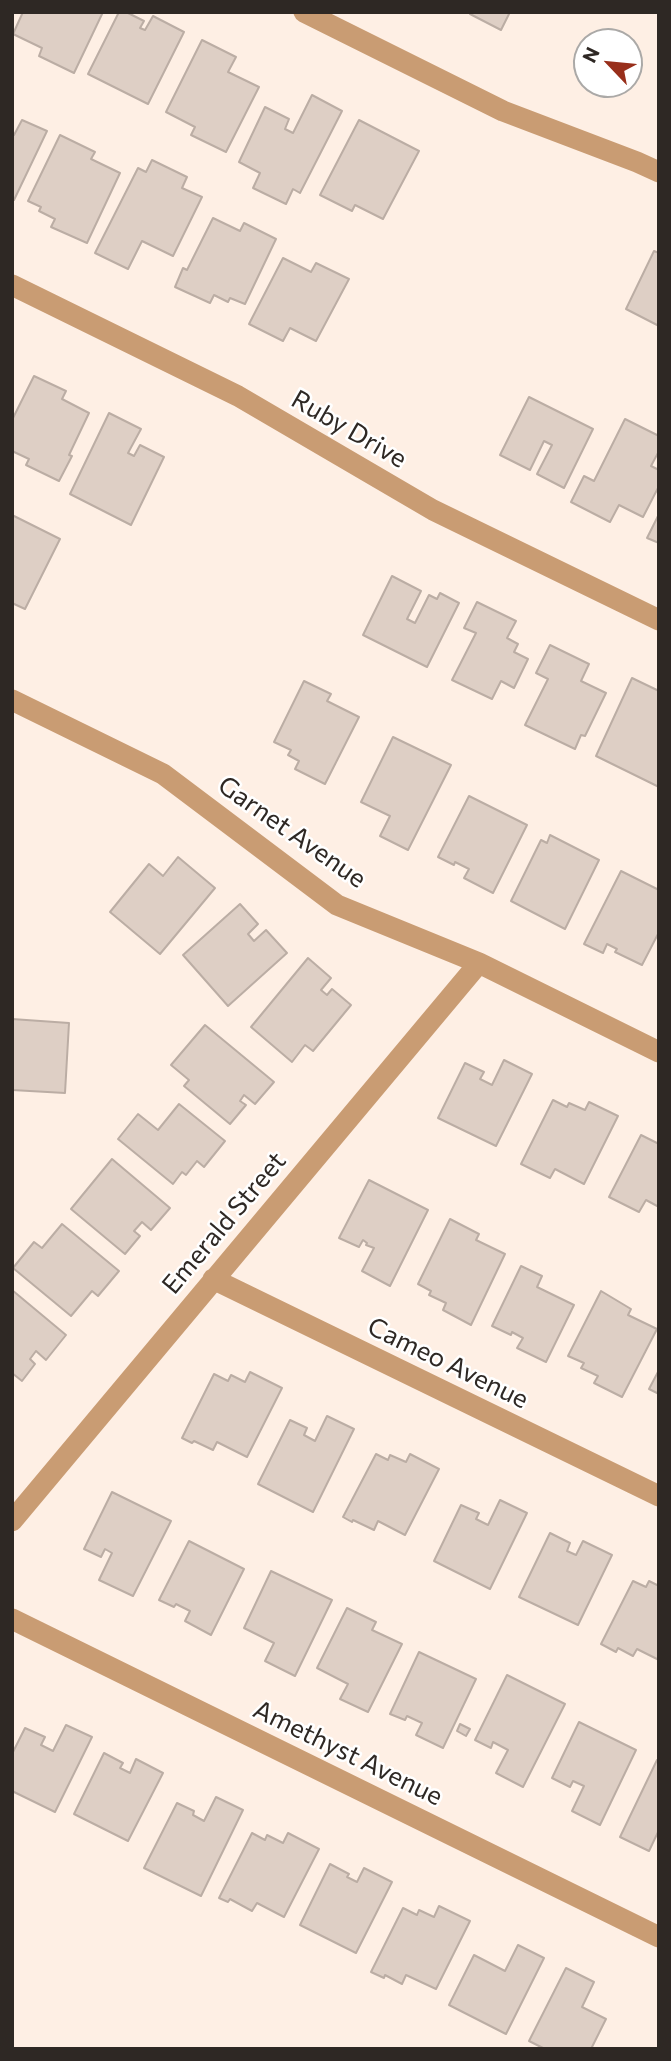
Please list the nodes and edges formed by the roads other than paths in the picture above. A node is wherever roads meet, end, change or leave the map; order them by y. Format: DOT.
graph roads {
  1 [pos="304,12"];
  2 [pos="659,172"];
  3 [pos="12,285"];
  4 [pos="659,620"];
  5 [pos="12,700"];
  6 [pos="479,963"];
  7 [pos="659,1052"];
  8 [pos="213,1279"];
  9 [pos="659,1496"];
  10 [pos="12,1521"];
  11 [pos="12,1619"];
  12 [pos="659,1937"];
  1 -- 2 [label="street"];
  3 -- 4 [label="street, Ruby Drive"];
  5 -- 6 [label="street, Garnet Avenue"];
  6 -- 7 [label="street, Garnet Avenue"];
  6 -- 8 [label="street, Emerald Street"];
  8 -- 9 [label="street, Cameo Avenue"];
  8 -- 10 [label="street, Emerald Street"];
  11 -- 12 [label="street, Amethyst Avenue"];
}
